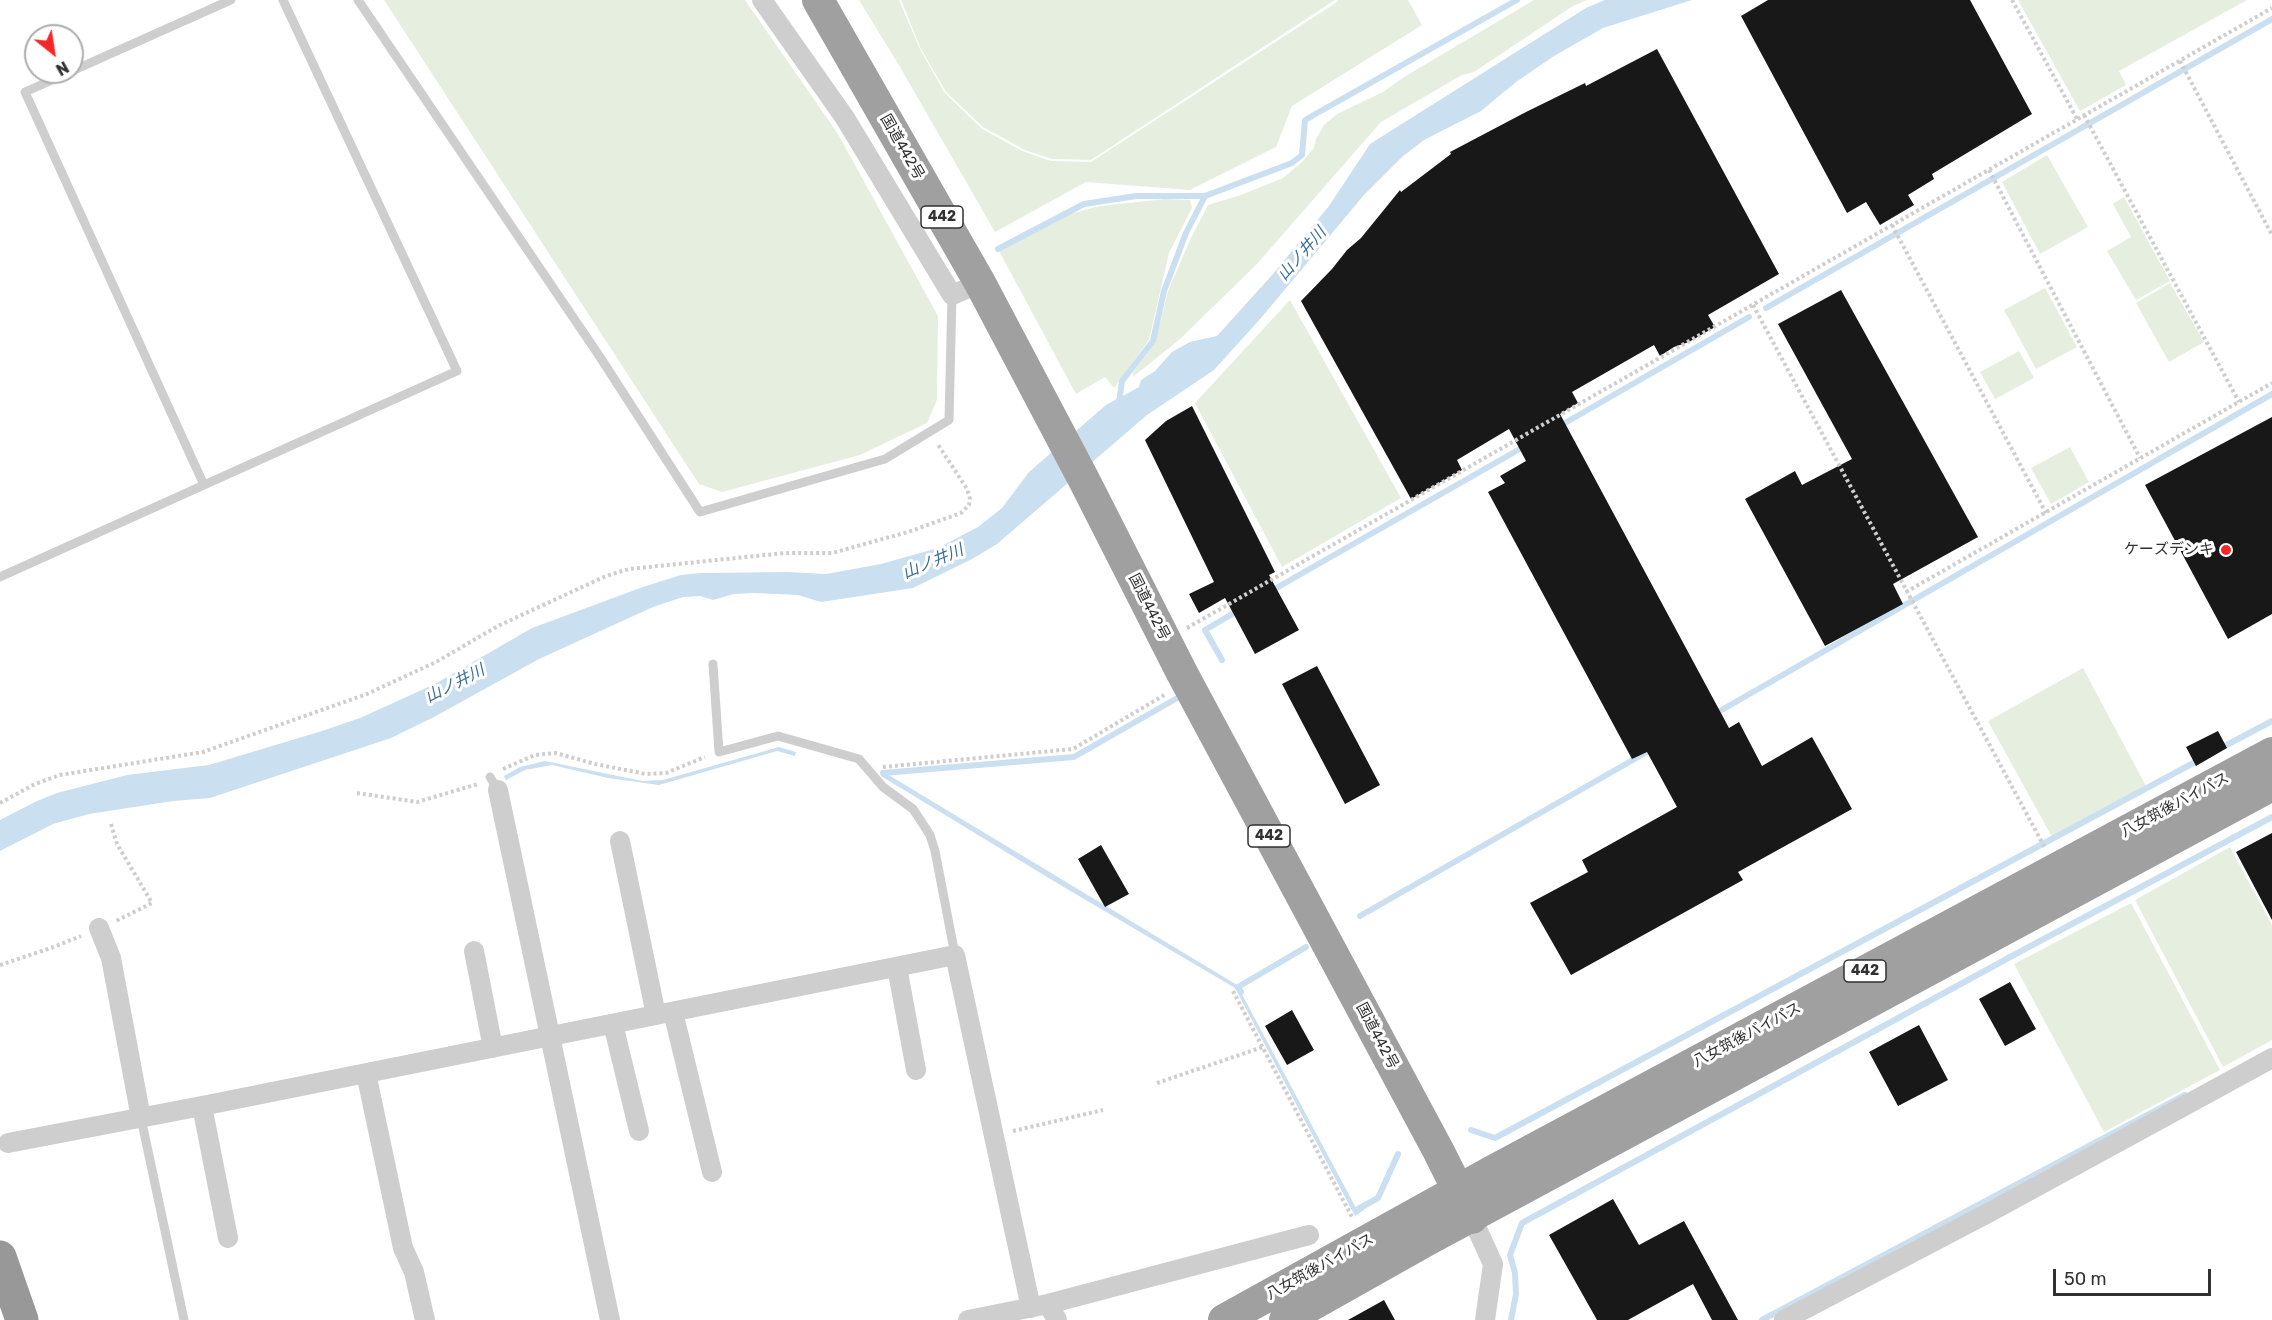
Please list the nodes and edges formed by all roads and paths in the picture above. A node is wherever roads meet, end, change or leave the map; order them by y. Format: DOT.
graph roads {
  1 [pos="231,0"];
  2 [pos="283,0"];
  3 [pos="358,0"];
  4 [pos="762,0"];
  5 [pos="818,0"];
  6 [pos="2012,0"];
  7 [pos="2272,8"];
  8 [pos="2180,61"];
  9 [pos="84,66"];
  10 [pos="44,84"];
  11 [pos="2084,115"];
  12 [pos="2077,119"];
  13 [pos="1989,170"];
  14 [pos="1892,225"];
  15 [pos="2272,235"];
  16 [pos="966,289"];
  17 [pos="1753,305"];
  18 [pos="2272,383"];
  19 [pos="2239,402"];
  20 [pos="929,432"];
  21 [pos="2140,458"];
  22 [pos="204,485"];
  23 [pos="2046,513"];
  24 [pos="0,577"];
  25 [pos="1906,592"];
  26 [pos="1165,639"];
  27 [pos="712,664"];
  28 [pos="1175,690"];
  29 [pos="718,752"];
  30 [pos="2272,753"];
  31 [pos="868,769"];
  32 [pos="494,783"];
  33 [pos="2272,785"];
  34 [pos="357,793"];
  35 [pos="0,803"];
  36 [pos="620,841"];
  37 [pos="2055,869"];
  38 [pos="99,928"];
  39 [pos="474,951"];
  40 [pos="955,955"];
  41 [pos="897,967"];
  42 [pos="1233,991"];
  43 [pos="665,1013"];
  44 [pos="614,1024"];
  45 [pos="549,1037"];
  46 [pos="1263,1047"];
  47 [pos="493,1048"];
  48 [pos="2272,1058"];
  49 [pos="916,1070"];
  50 [pos="366,1073"];
  51 [pos="1157,1083"];
  52 [pos="202,1106"];
  53 [pos="1103,1110"];
  54 [pos="141,1118"];
  55 [pos="639,1131"];
  56 [pos="994,1136"];
  57 [pos="8,1143"];
  58 [pos="712,1172"];
  59 [pos="1458,1190"];
  60 [pos="1472,1218"];
  61 [pos="1355,1222"];
  62 [pos="1309,1235"];
  63 [pos="228,1238"];
  64 [pos="0,1257"];
  65 [pos="1046,1310"];
  66 [pos="22,1320"];
  67 [pos="184,1320"];
  68 [pos="425,1320"];
  69 [pos="610,1320"];
  70 [pos="968,1320"];
  71 [pos="1224,1320"];
  72 [pos="1285,1320"];
  73 [pos="1485,1320"];
  74 [pos="1784,1320"];
  1 -- 9 [label="lane"];
  2 -- 22 [label="lane"];
  3 -- 20 [label="lane"];
  4 -- 16 [label="street"];
  5 -- 16 [label="highway, 国道442号 / 442"];
  6 -- 12 [label="path"];
  7 -- 8 [label="path"];
  8 -- 11 [label="path"];
  8 -- 15 [label="path"];
  10 -- 22 [label="lane"];
  11 -- 12 [label="path"];
  11 -- 19 [label="path"];
  12 -- 13 [label="path"];
  13 -- 14 [label="path"];
  13 -- 21 [label="path"];
  14 -- 17 [label="path"];
  14 -- 23 [label="path"];
  16 -- 20 [label="lane"];
  16 -- 26 [label="highway, 国道442号 / 442"];
  17 -- 25 [label="path"];
  17 -- 26 [label="path"];
  18 -- 19 [label="path"];
  19 -- 21 [label="path"];
  20 -- 35 [label="path"];
  21 -- 23 [label="path"];
  22 -- 24 [label="lane"];
  23 -- 25 [label="path"];
  25 -- 37 [label="path"];
  26 -- 59 [label="highway, 国道442号 / 442"];
  27 -- 29 [label="lane"];
  28 -- 31 [label="path"];
  29 -- 31 [label="lane"];
  29 -- 32 [label="path"];
  30 -- 37 [label="highway, 八女筑後バイパス / 442"];
  31 -- 40 [label="lane"];
  32 -- 34 [label="path"];
  32 -- 45 [label="street"];
  33 -- 60 [label="highway, 八女筑後バイパス / 442"];
  36 -- 43 [label="street"];
  37 -- 59 [label="highway, 八女筑後バイパス / 442"];
  38 -- 54 [label="street"];
  39 -- 47 [label="street"];
  40 -- 41 [label="street"];
  40 -- 56 [label="street"];
  41 -- 43 [label="street"];
  41 -- 49 [label="street"];
  42 -- 46 [label="path"];
  43 -- 44 [label="street"];
  43 -- 58 [label="street"];
  44 -- 45 [label="street"];
  44 -- 55 [label="street"];
  45 -- 47 [label="street"];
  45 -- 69 [label="street"];
  46 -- 51 [label="path"];
  46 -- 61 [label="path"];
  47 -- 50 [label="street"];
  48 -- 74 [label="street"];
  50 -- 52 [label="street"];
  50 -- 68 [label="street"];
  52 -- 54 [label="street"];
  52 -- 63 [label="street"];
  53 -- 56 [label="path"];
  54 -- 57 [label="street"];
  54 -- 67 [label="lane"];
  56 -- 65 [label="street"];
  59 -- 60 [label="highway, 国道442号 / 442"];
  59 -- 71 [label="highway, 八女筑後バイパス / 442"];
  60 -- 72 [label="highway, 八女筑後バイパス / 442"];
  60 -- 73 [label="street"];
  62 -- 65 [label="street"];
  64 -- 66 [label="highway"];
  65 -- 70 [label="street"];
}
